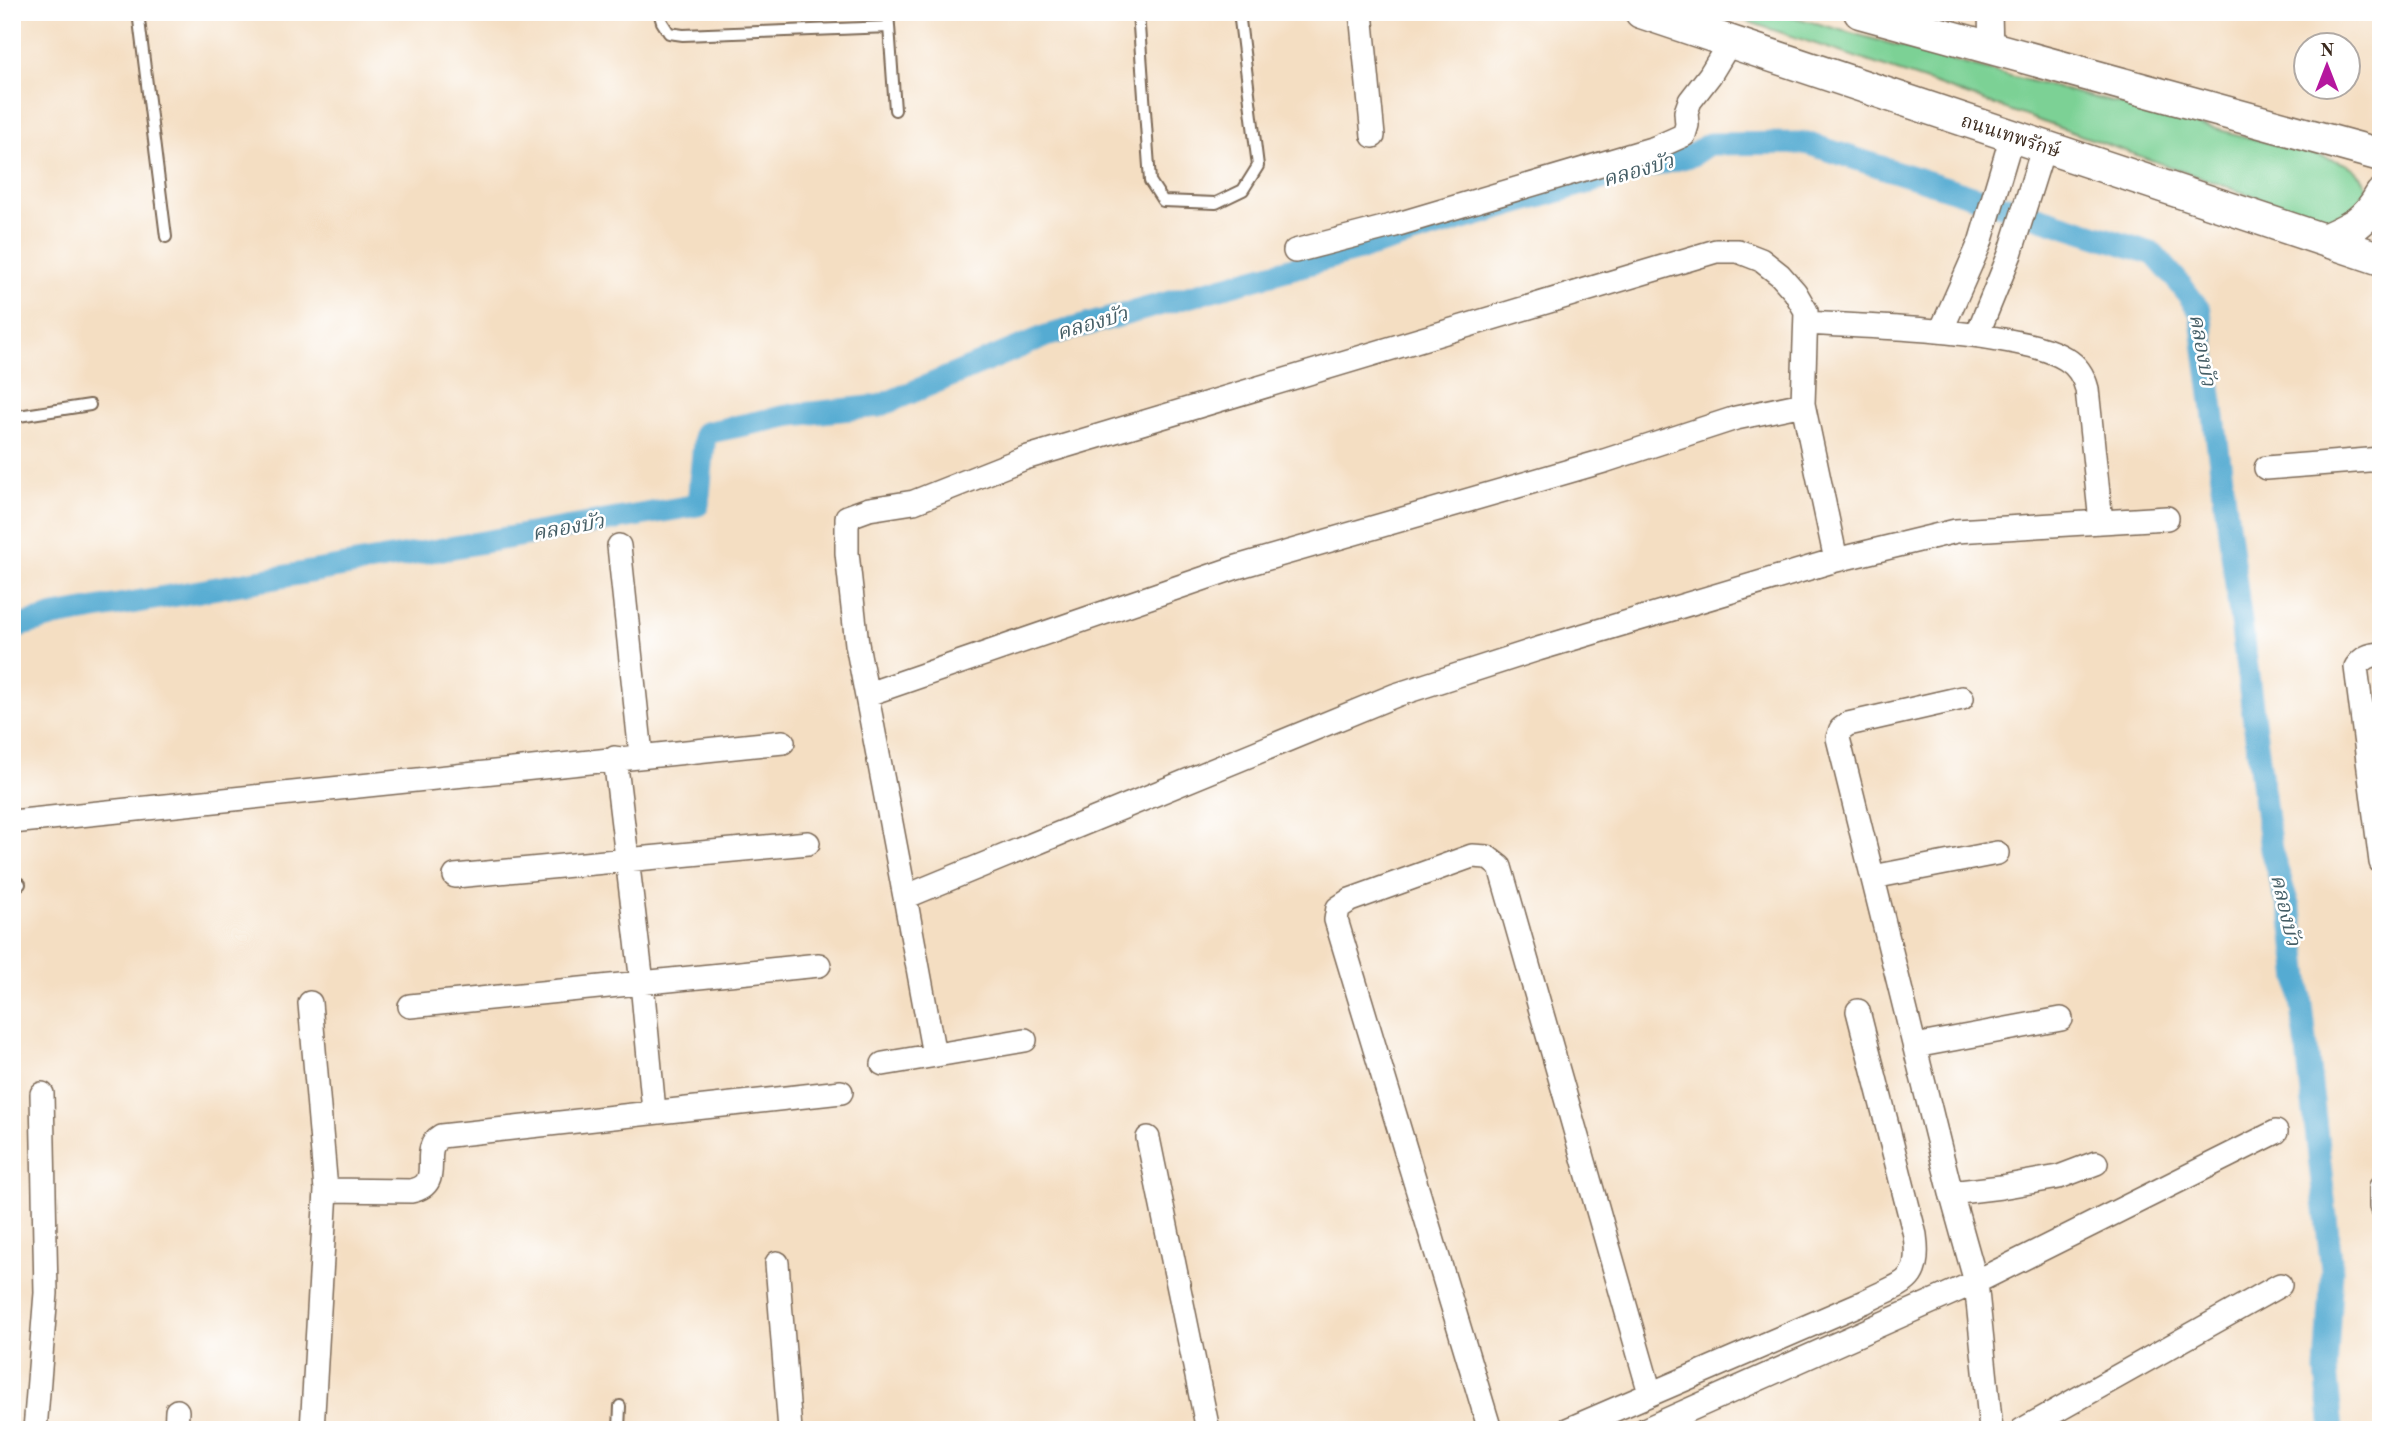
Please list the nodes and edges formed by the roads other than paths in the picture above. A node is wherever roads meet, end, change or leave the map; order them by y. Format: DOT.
graph roads {
  1 [pos="138,12"];
  2 [pos="659,12"];
  3 [pos="888,12"];
  4 [pos="1138,12"];
  5 [pos="1239,12"];
  6 [pos="1361,12"];
  7 [pos="1641,12"];
  8 [pos="1860,12"];
  9 [pos="1990,12"];
  10 [pos="889,27"];
  11 [pos="1730,42"];
  12 [pos="1992,50"];
  13 [pos="895,110"];
  14 [pos="1373,136"];
  15 [pos="2012,136"];
  16 [pos="2341,145"];
  17 [pos="2044,146"];
  18 [pos="2381,155"];
  19 [pos="2381,190"];
  20 [pos="2381,195"];
  21 [pos="166,237"];
  22 [pos="2324,240"];
  23 [pos="1295,251"];
  24 [pos="2381,259"];
  25 [pos="1805,323"];
  26 [pos="1941,331"];
  27 [pos="1976,335"];
  28 [pos="1803,404"];
  29 [pos="90,405"];
  30 [pos="12,417"];
  31 [pos="2381,459"];
  32 [pos="2266,468"];
  33 [pos="2167,518"];
  34 [pos="2101,522"];
  35 [pos="619,546"];
  36 [pos="1836,560"];
  37 [pos="2381,654"];
  38 [pos="868,695"];
  39 [pos="1962,698"];
  40 [pos="783,742"];
  41 [pos="641,755"];
  42 [pos="615,758"];
  43 [pos="12,822"];
  44 [pos="2379,835"];
  45 [pos="808,843"];
  46 [pos="1997,853"];
  47 [pos="627,859"];
  48 [pos="2381,862"];
  49 [pos="455,876"];
  50 [pos="1873,877"];
  51 [pos="905,897"];
  52 [pos="819,965"];
  53 [pos="642,983"];
  54 [pos="310,1003"];
  55 [pos="410,1006"];
  56 [pos="1858,1011"];
  57 [pos="2061,1019"];
  58 [pos="1025,1040"];
  59 [pos="1915,1046"];
  60 [pos="934,1055"];
  61 [pos="883,1064"];
  62 [pos="841,1092"];
  63 [pos="42,1094"];
  64 [pos="654,1111"];
  65 [pos="2276,1132"];
  66 [pos="1148,1139"];
  67 [pos="2096,1163"];
  68 [pos="2381,1187"];
  69 [pos="326,1190"];
  70 [pos="1951,1193"];
  71 [pos="2381,1206"];
  72 [pos="777,1263"];
  73 [pos="1976,1282"];
  74 [pos="2280,1285"];
  75 [pos="1650,1393"];
  76 [pos="620,1406"];
  77 [pos="35,1430"];
  78 [pos="312,1430"];
  79 [pos="619,1430"];
  80 [pos="790,1430"];
  81 [pos="1208,1430"];
  82 [pos="1490,1430"];
  83 [pos="1566,1430"];
  84 [pos="1644,1430"];
  85 [pos="1990,1430"];
  86 [pos="2022,1430"];
  1 -- 21 [label="lane"];
  2 -- 10 [label="lane"];
  3 -- 10 [label="lane"];
  4 -- 5 [label="lane"];
  6 -- 14 [label="street"];
  7 -- 11 [label="main road, ถนนเทพรักษ์"];
  8 -- 12 [label="main road"];
  9 -- 12 [label="street"];
  10 -- 13 [label="lane"];
  11 -- 15 [label="main road, ถนนเทพรักษ์"];
  11 -- 23 [label="street"];
  12 -- 16 [label="main road"];
  15 -- 17 [label="main road, ถนนเทพรักษ์"];
  15 -- 26 [label="street"];
  16 -- 18 [label="main road"];
  16 -- 19 [label="main road"];
  17 -- 22 [label="main road, ถนนเทพรักษ์"];
  17 -- 27 [label="street"];
  20 -- 22 [label="main road"];
  22 -- 24 [label="main road, ถนนเทพรักษ์"];
  25 -- 26 [label="street"];
  25 -- 28 [label="street"];
  25 -- 38 [label="street"];
  26 -- 27 [label="street"];
  27 -- 34 [label="street"];
  28 -- 36 [label="street"];
  28 -- 38 [label="street"];
  29 -- 30 [label="lane"];
  31 -- 32 [label="street"];
  33 -- 34 [label="street"];
  34 -- 36 [label="street"];
  35 -- 41 [label="street"];
  36 -- 51 [label="street"];
  37 -- 44 [label="street"];
  38 -- 51 [label="street"];
  39 -- 50 [label="street"];
  40 -- 41 [label="street"];
  41 -- 42 [label="street"];
  42 -- 43 [label="street"];
  42 -- 47 [label="street"];
  44 -- 48 [label="street"];
  45 -- 47 [label="street"];
  46 -- 50 [label="street"];
  47 -- 49 [label="street"];
  47 -- 53 [label="street"];
  50 -- 59 [label="street"];
  51 -- 60 [label="street"];
  52 -- 53 [label="street"];
  53 -- 55 [label="street"];
  53 -- 64 [label="street"];
  54 -- 69 [label="street"];
  56 -- 75 [label="street"];
  57 -- 59 [label="street"];
  58 -- 60 [label="street"];
  59 -- 70 [label="street"];
  60 -- 61 [label="street"];
  62 -- 64 [label="street"];
  63 -- 77 [label="street"];
  64 -- 69 [label="street"];
  65 -- 73 [label="street"];
  66 -- 81 [label="street"];
  67 -- 70 [label="street"];
  68 -- 71 [label="street"];
  69 -- 78 [label="street"];
  70 -- 73 [label="street"];
  72 -- 80 [label="street"];
  73 -- 84 [label="street"];
  73 -- 85 [label="street"];
  74 -- 86 [label="street"];
  75 -- 82 [label="street"];
  75 -- 83 [label="street"];
  76 -- 79 [label="lane"];
}
